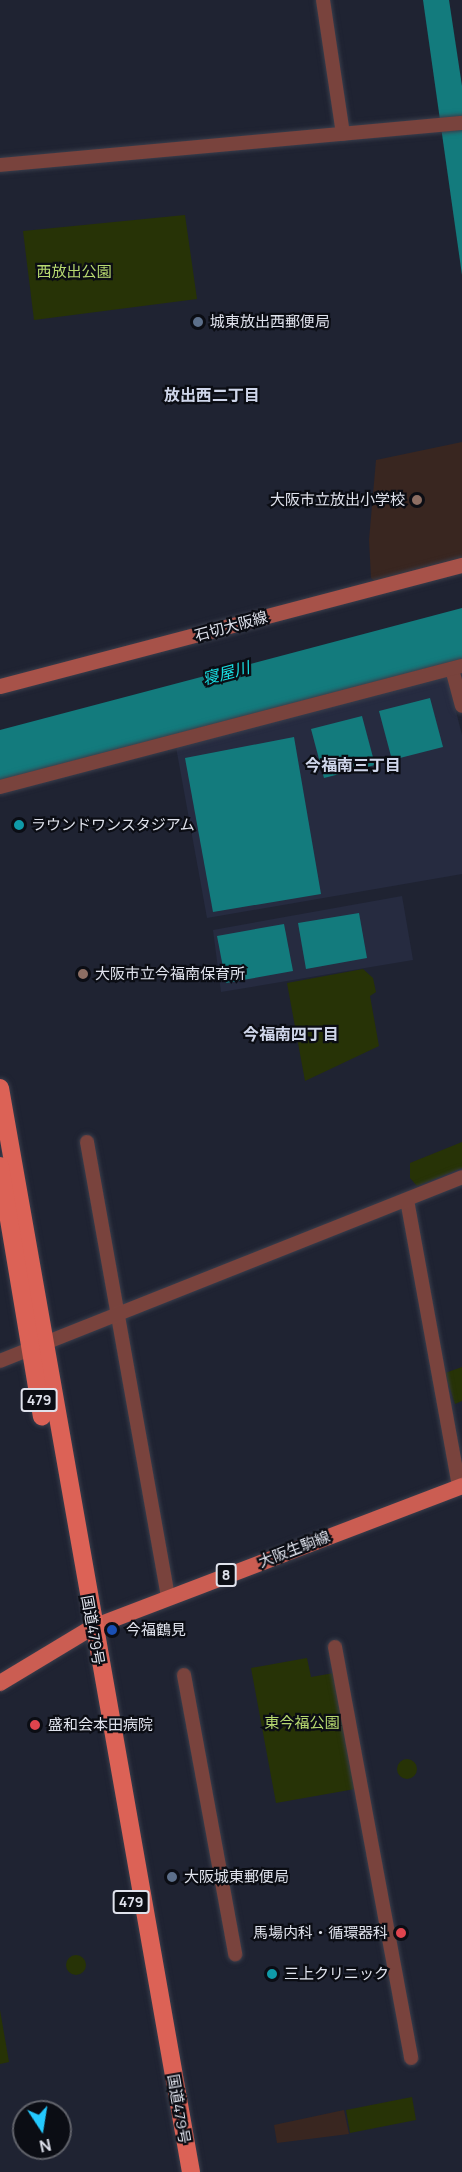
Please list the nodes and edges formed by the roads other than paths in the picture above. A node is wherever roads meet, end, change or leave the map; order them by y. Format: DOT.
graph roads {
  1 [pos="323,0"];
  2 [pos="462,123"];
  3 [pos="343,134"];
  4 [pos="0,165"];
  5 [pos="462,565"];
  6 [pos="457,667"];
  7 [pos="0,686"];
  8 [pos="462,706"];
  9 [pos="0,787"];
  10 [pos="0,1088"];
  11 [pos="87,1142"];
  12 [pos="0,1166"];
  13 [pos="462,1177"];
  14 [pos="407,1200"];
  15 [pos="119,1314"];
  16 [pos="35,1345"];
  17 [pos="0,1361"];
  18 [pos="461,1487"];
  19 [pos="168,1597"];
  20 [pos="87,1630"];
  21 [pos="335,1647"];
  22 [pos="184,1675"];
  23 [pos="0,1683"];
  24 [pos="236,1954"];
  25 [pos="411,2058"];
  26 [pos="179,2172"];
  27 [pos="191,2172"];
  1 -- 3 [label="street"];
  2 -- 3 [label="street"];
  3 -- 4 [label="street"];
  5 -- 7 [label="main road, 石切大阪線"];
  6 -- 8 [label="street"];
  6 -- 9 [label="street"];
  10 -- 16 [label="highway, 国道479号 / 479"];
  11 -- 15 [label="street"];
  12 -- 16 [label="highway, 国道479号 / 479"];
  13 -- 14 [label="street"];
  14 -- 15 [label="street"];
  14 -- 18 [label="street"];
  15 -- 16 [label="street"];
  15 -- 19 [label="street"];
  16 -- 17 [label="street"];
  16 -- 20 [label="highway, 国道479号 / 479"];
  18 -- 19 [label="main road, 大阪生駒線 / 8"];
  19 -- 20 [label="main road, 大阪生駒線 / 8"];
  20 -- 23 [label="main road, 大阪生駒線 / 8"];
  20 -- 26 [label="highway, 国道479号 / 479"];
  20 -- 27 [label="highway, 国道479号 / 479"];
  21 -- 25 [label="street"];
  22 -- 24 [label="street"];
}
